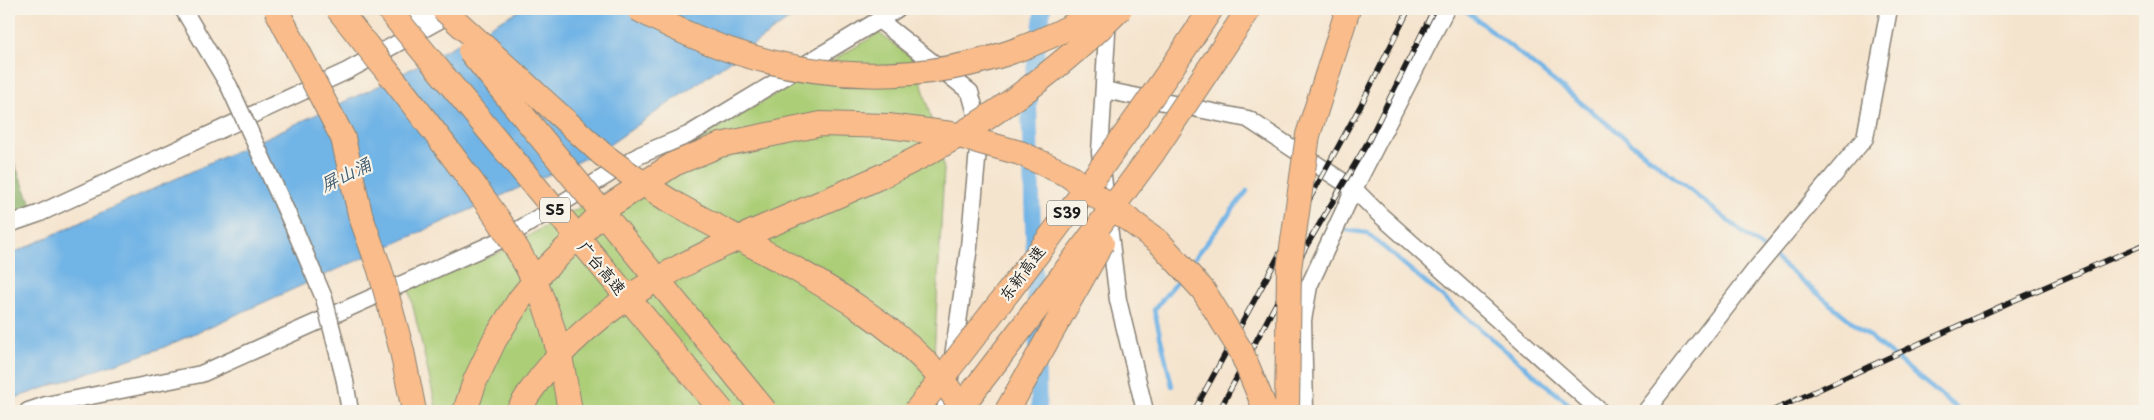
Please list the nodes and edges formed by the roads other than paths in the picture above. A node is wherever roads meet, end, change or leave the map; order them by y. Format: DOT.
graph roads {
  1 [pos="183,9"];
  2 [pos="276,9"];
  3 [pos="338,9"];
  4 [pos="388,9"];
  5 [pos="436,9"];
  6 [pos="443,9"];
  7 [pos="460,9"];
  8 [pos="638,9"];
  9 [pos="897,9"];
  10 [pos="1102,9"];
  11 [pos="1109,9"];
  12 [pos="1120,9"];
  13 [pos="1211,9"];
  14 [pos="1248,9"];
  15 [pos="1348,9"];
  16 [pos="1446,9"];
  17 [pos="1889,9"];
  18 [pos="879,20"];
  19 [pos="347,71"];
  20 [pos="1104,90"];
  21 [pos="1152,154"];
  22 [pos="1354,189"];
  23 [pos="9,224"];
  24 [pos="28,411"];
  25 [pos="350,411"];
  26 [pos="414,411"];
  27 [pos="465,411"];
  28 [pos="518,411"];
  29 [pos="570,411"];
  30 [pos="722,411"];
  31 [pos="766,411"];
  32 [pos="916,411"];
  33 [pos="945,411"];
  34 [pos="958,411"];
  35 [pos="963,411"];
  36 [pos="1007,411"];
  37 [pos="1145,411"];
  38 [pos="1266,411"];
  39 [pos="1287,411"];
  40 [pos="1305,411"];
  41 [pos="1600,411"];
  42 [pos="1646,411"];
  1 -- 25 [label="street, bridge"];
  2 -- 26 [label="highway, bridge"];
  3 -- 29 [label="highway, bridge"];
  4 -- 30 [label="highway, 广台高速 / S5, bridge"];
  5 -- 19 [label="street"];
  5 -- 31 [label="highway, S5, bridge"];
  6 -- 35 [label="highway, bridge"];
  7 -- 19 [label="street"];
  8 -- 10 [label="highway, bridge"];
  9 -- 18 [label="street"];
  11 -- 20 [label="street"];
  12 -- 28 [label="highway, bridge"];
  13 -- 32 [label="highway, 东新高速 / S39, bridge"];
  14 -- 21 [label="highway, 东新高速 / S39, bridge"];
  15 -- 39 [label="highway, bridge"];
  16 -- 22 [label="street"];
  17 -- 42 [label="street"];
  18 -- 24 [label="street"];
  18 -- 33 [label="street"];
  19 -- 23 [label="street"];
  20 -- 22 [label="street"];
  20 -- 37 [label="street"];
  21 -- 34 [label="highway, 东新高速 / S39, bridge"];
  21 -- 36 [label="highway, bridge"];
  22 -- 40 [label="street"];
  22 -- 41 [label="street"];
  27 -- 38 [label="highway, bridge"];
}
